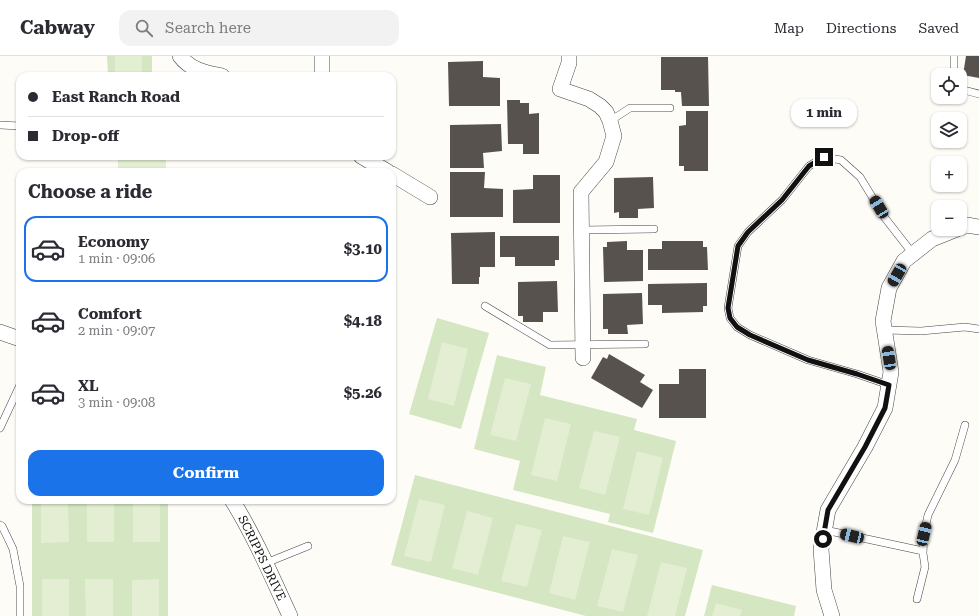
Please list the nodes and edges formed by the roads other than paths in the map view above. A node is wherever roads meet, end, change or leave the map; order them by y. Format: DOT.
graph roads {
  1 [pos="180,56"];
  2 [pos="322,56"];
  3 [pos="568,56"];
  4 [pos="954,56"];
  5 [pos="954,68"];
  6 [pos="204,72"];
  7 [pos="322,72"];
  8 [pos="967,91"];
  9 [pos="979,94"];
  10 [pos="670,108"];
  11 [pos="610,121"];
  12 [pos="0,126"];
  13 [pos="16,126"];
  14 [pos="368,160"];
  15 [pos="381,168"];
  16 [pos="396,176"];
  17 [pos="430,197"];
  18 [pos="967,225"];
  19 [pos="979,227"];
  20 [pos="654,229"];
  21 [pos="582,230"];
  22 [pos="940,236"];
  23 [pos="913,254"];
  24 [pos="485,306"];
  25 [pos="979,329"];
  26 [pos="885,330"];
  27 [pos="0,332"];
  28 [pos="16,338"];
  29 [pos="645,344"];
  30 [pos="583,351"];
  31 [pos="889,385"];
  32 [pos="16,394"];
  33 [pos="965,425"];
  34 [pos="0,428"];
  35 [pos="234,504"];
  36 [pos="0,525"];
  37 [pos="825,530"];
  38 [pos="308,546"];
  39 [pos="923,551"];
  40 [pos="266,563"];
  41 [pos="917,599"];
  42 [pos="20,616"];
  43 [pos="290,616"];
  44 [pos="832,616"];
  1 -- 6 [label="street"];
  2 -- 7 [label="street"];
  3 -- 11 [label="street"];
  4 -- 5 [label="lane"];
  8 -- 9 [label="lane"];
  10 -- 11 [label="lane"];
  11 -- 21 [label="street"];
  12 -- 13 [label="lane"];
  14 -- 15 [label="street"];
  16 -- 17 [label="street"];
  18 -- 19 [label="street"];
  20 -- 21 [label="lane"];
  21 -- 30 [label="street"];
  22 -- 23 [label="street"];
  23 -- 26 [label="street"];
  23 -- 31 [label="lane"];
  24 -- 30 [label="lane"];
  25 -- 26 [label="lane"];
  26 -- 31 [label="street"];
  27 -- 28 [label="street"];
  29 -- 30 [label="lane"];
  31 -- 37 [label="street"];
  32 -- 34 [label="lane"];
  33 -- 39 [label="lane"];
  35 -- 40 [label="street, SCRIPPS DRIVE"];
  36 -- 42 [label="lane"];
  37 -- 39 [label="lane"];
  37 -- 44 [label="street"];
  38 -- 40 [label="lane"];
  39 -- 41 [label="lane"];
  40 -- 43 [label="street, SCRIPPS DRIVE"];
}
